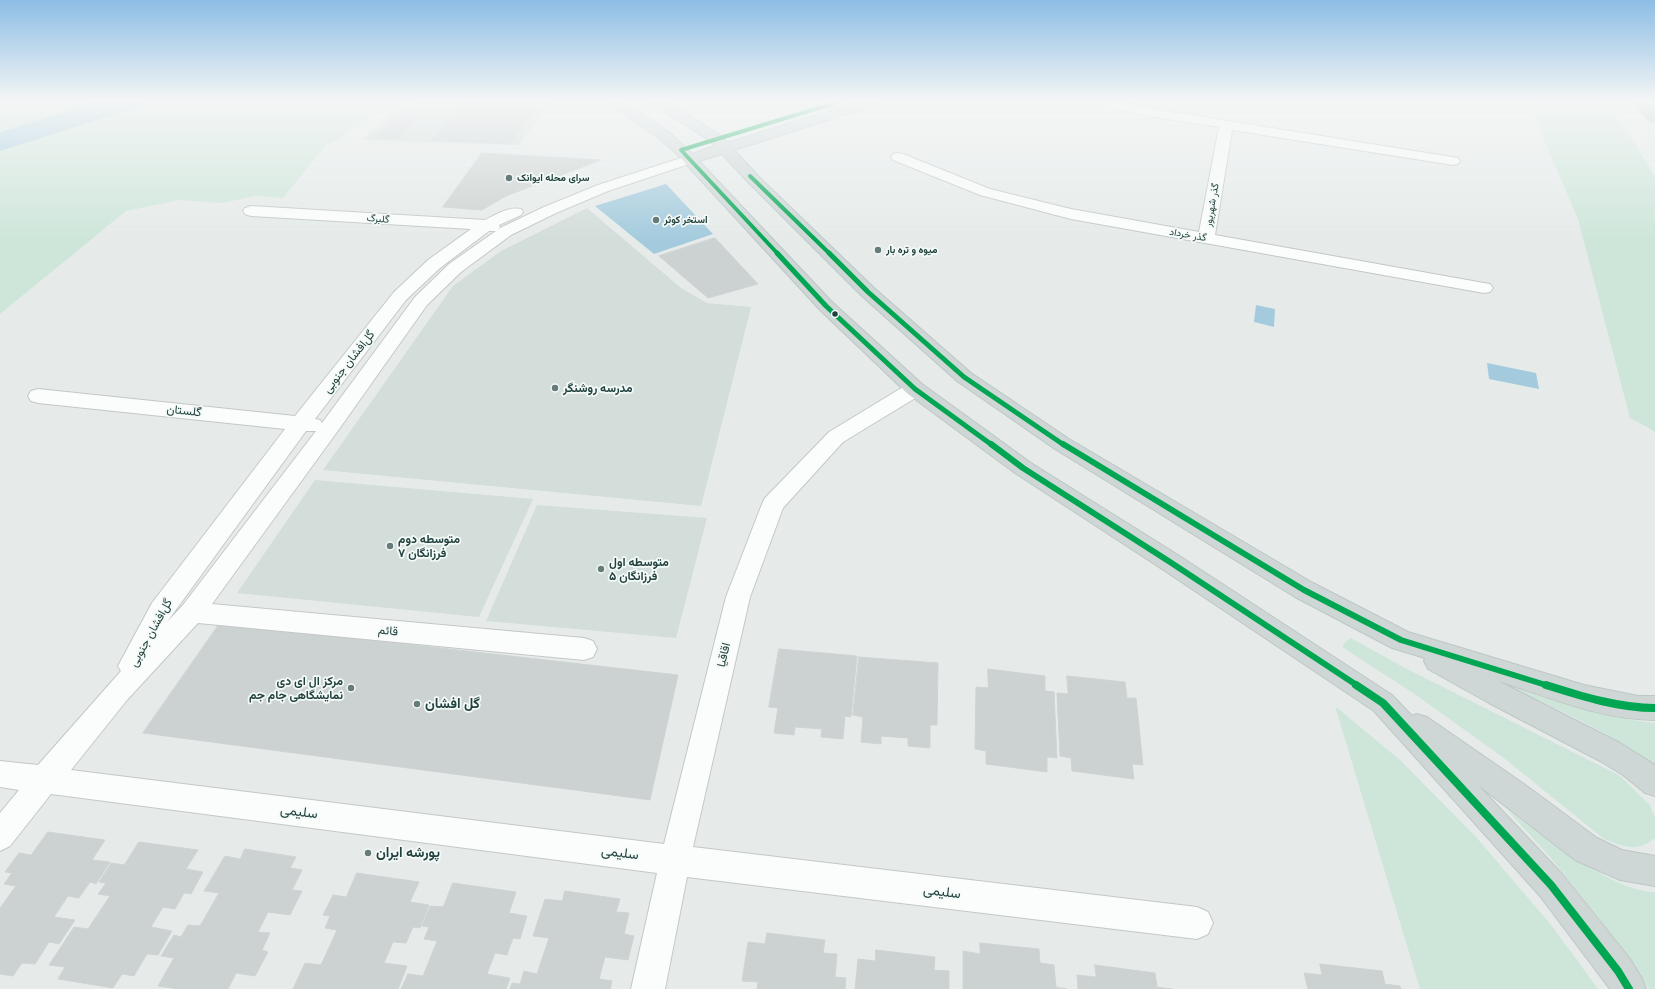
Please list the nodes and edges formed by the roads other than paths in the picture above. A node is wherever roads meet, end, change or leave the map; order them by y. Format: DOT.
graph roads {
  1 [pos="679,148"];
  2 [pos="705,148"];
  3 [pos="723,148"];
  4 [pos="1222,148"];
  5 [pos="1374,148"];
  6 [pos="685,154"];
  7 [pos="898,158"];
  8 [pos="1453,161"];
  9 [pos="251,211"];
  10 [pos="496,229"];
  11 [pos="1206,238"];
  12 [pos="1484,288"];
  13 [pos="915,389"];
  14 [pos="38,396"];
  15 [pos="301,423"];
  16 [pos="330,427"];
  17 [pos="192,612"];
  18 [pos="1401,640"];
  19 [pos="584,650"];
  20 [pos="118,692"];
  21 [pos="1383,703"];
  22 [pos="1655,708"];
  23 [pos="0,774"];
  24 [pos="45,779"];
  25 [pos="1655,783"];
  26 [pos="0,836"];
  27 [pos="675,860"];
  28 [pos="1655,871"];
  29 [pos="1197,923"];
  30 [pos="648,989"];
  31 [pos="1629,989"];
  1 -- 6 [label="main road"];
  2 -- 6 [label="main road"];
  3 -- 18 [label="main road"];
  4 -- 11 [label="street, گذر شهریور"];
  5 -- 8 [label="street"];
  6 -- 10 [label="street, گل‌افشان جنوبی"];
  6 -- 13 [label="main road"];
  7 -- 11 [label="street, گذر خرداد"];
  9 -- 10 [label="street, گلبرگ"];
  10 -- 15 [label="street, گل‌افشان جنوبی"];
  10 -- 16 [label="street, گل‌افشان جنوبی"];
  11 -- 12 [label="street, گذر خرداد"];
  13 -- 21 [label="main road"];
  13 -- 27 [label="street, اقاقیا"];
  14 -- 15 [label="street, گلستان"];
  15 -- 16 [label="street, گلستان"];
  15 -- 20 [label="street, گل‌افشان جنوبی"];
  16 -- 17 [label="street, گل‌افشان جنوبی"];
  17 -- 19 [label="street, قائم"];
  17 -- 20 [label="street, گل‌افشان جنوبی"];
  18 -- 22 [label="main road"];
  18 -- 25 [label="main road"];
  20 -- 24 [label="street, گل‌افشان جنوبی"];
  21 -- 28 [label="main road"];
  21 -- 31 [label="main road"];
  23 -- 24 [label="street, سلیمی"];
  24 -- 26 [label="street, گل‌افشان جنوبی"];
  24 -- 27 [label="street, سلیمی"];
  27 -- 29 [label="street, سلیمی"];
  27 -- 30 [label="street, اقاقیا"];
}
